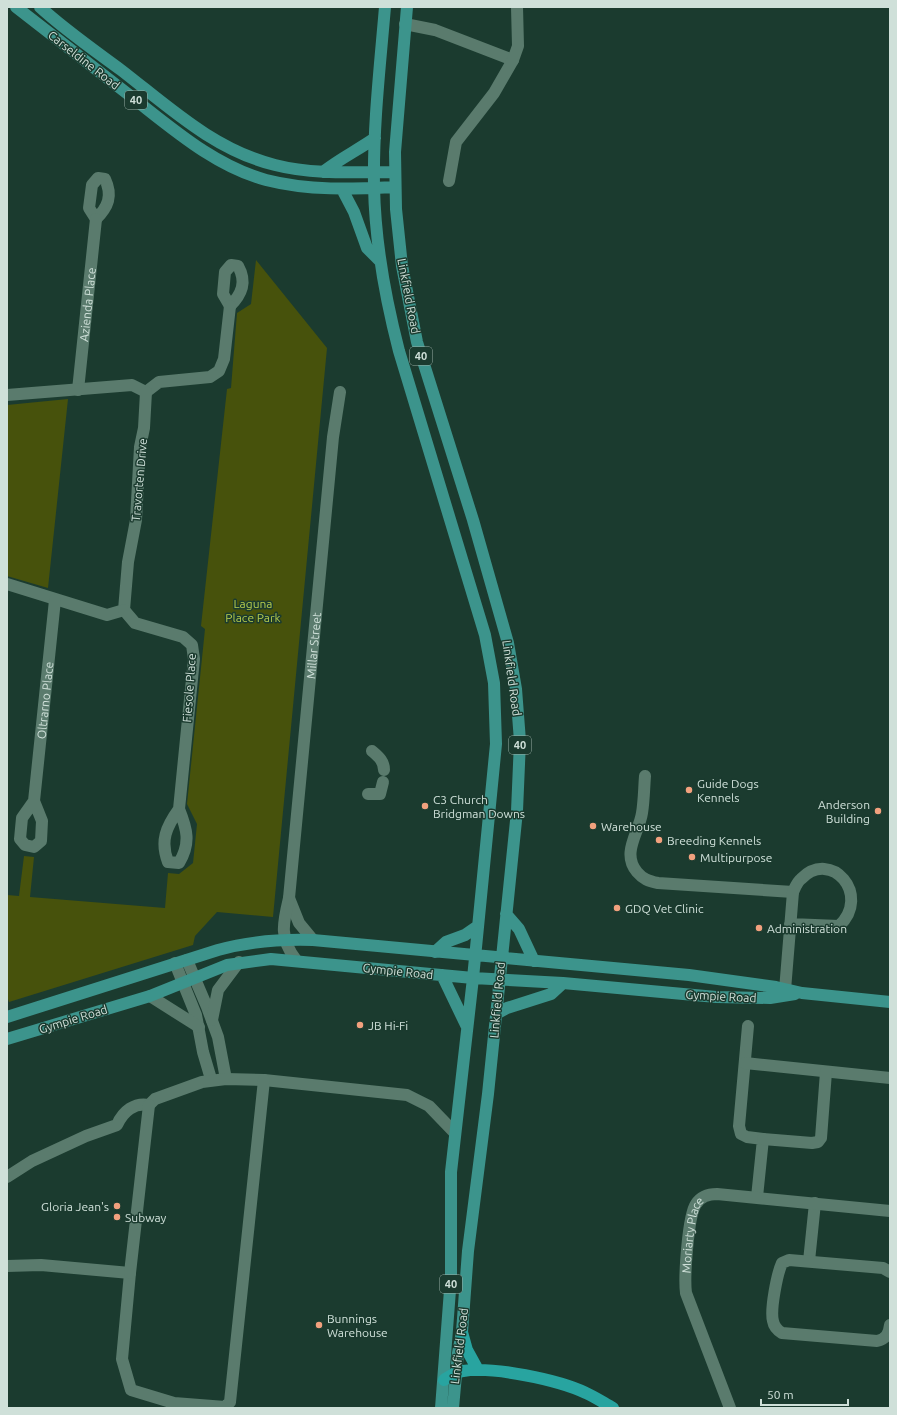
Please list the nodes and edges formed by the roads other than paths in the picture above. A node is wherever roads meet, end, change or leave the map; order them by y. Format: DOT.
graph roads {
  1 [pos="16,7"];
  2 [pos="40,7"];
  3 [pos="385,7"];
  4 [pos="407,7"];
  5 [pos="517,7"];
  6 [pos="405,24"];
  7 [pos="513,60"];
  8 [pos="375,138"];
  9 [pos="323,172"];
  10 [pos="374,172"];
  11 [pos="395,172"];
  12 [pos="449,181"];
  13 [pos="395,187"];
  14 [pos="342,188"];
  15 [pos="374,188"];
  16 [pos="96,219"];
  17 [pos="380,261"];
  18 [pos="230,306"];
  19 [pos="78,390"];
  20 [pos="146,392"];
  21 [pos="340,392"];
  22 [pos="7,395"];
  23 [pos="7,584"];
  24 [pos="55,600"];
  25 [pos="124,610"];
  26 [pos="372,751"];
  27 [pos="645,776"];
  28 [pos="368,794"];
  29 [pos="34,801"];
  30 [pos="178,809"];
  31 [pos="793,892"];
  32 [pos="289,898"];
  33 [pos="506,914"];
  34 [pos="790,924"];
  35 [pos="478,926"];
  36 [pos="285,939"];
  37 [pos="313,940"];
  38 [pos="435,952"];
  39 [pos="475,956"];
  40 [pos="501,958"];
  41 [pos="296,960"];
  42 [pos="534,961"];
  43 [pos="181,962"];
  44 [pos="239,962"];
  45 [pos="442,975"];
  46 [pos="194,977"];
  47 [pos="473,978"];
  48 [pos="499,980"];
  49 [pos="183,982"];
  50 [pos="563,983"];
  51 [pos="784,990"];
  52 [pos="802,993"];
  53 [pos="150,996"];
  54 [pos="890,1002"];
  55 [pos="496,1014"];
  56 [pos="7,1018"];
  57 [pos="212,1021"];
  58 [pos="748,1026"];
  59 [pos="199,1027"];
  60 [pos="467,1027"];
  61 [pos="7,1039"];
  62 [pos="745,1063"];
  63 [pos="826,1072"];
  64 [pos="890,1078"];
  65 [pos="211,1079"];
  66 [pos="226,1079"];
  67 [pos="264,1080"];
  68 [pos="149,1104"];
  69 [pos="455,1133"];
  70 [pos="763,1139"];
  71 [pos="7,1177"];
  72 [pos="757,1197"];
  73 [pos="815,1203"];
  74 [pos="890,1211"];
  75 [pos="809,1261"];
  76 [pos="7,1266"];
  77 [pos="890,1272"];
  78 [pos="130,1273"];
  79 [pos="890,1325"];
  80 [pos="462,1332"];
  81 [pos="478,1370"];
  82 [pos="456,1373"];
  83 [pos="444,1380"];
  84 [pos="441,1408"];
  85 [pos="452,1408"];
  86 [pos="612,1408"];
  87 [pos="730,1408"];
  1 -- 14 [label="main road, Carseldine Road / 40"];
  2 -- 9 [label="main road, Carseldine Road / 40"];
  3 -- 8 [label="main road, Linkfield Road"];
  4 -- 6 [label="main road, Linkfield Road"];
  5 -- 7 [label="street"];
  6 -- 7 [label="street"];
  6 -- 11 [label="main road, Linkfield Road"];
  7 -- 12 [label="street"];
  8 -- 9 [label="main road"];
  8 -- 10 [label="main road, Linkfield Road"];
  9 -- 10 [label="main road, Carseldine Road / 40"];
  10 -- 11 [label="main road, Carseldine Road / 40"];
  10 -- 15 [label="main road, Linkfield Road / 40"];
  11 -- 13 [label="main road, Linkfield Road / 40"];
  13 -- 15 [label="main road, Carseldine Road / 40"];
  13 -- 33 [label="main road, Linkfield Road / 40"];
  14 -- 15 [label="main road, Carseldine Road / 40"];
  14 -- 17 [label="main road"];
  15 -- 17 [label="main road, Linkfield Road / 40"];
  16 -- 19 [label="street, Azienda Place"];
  17 -- 35 [label="main road, Linkfield Road / 40"];
  18 -- 20 [label="street"];
  19 -- 20 [label="street"];
  19 -- 22 [label="street"];
  20 -- 25 [label="street, Travorten Drive"];
  21 -- 32 [label="street, Millar Street"];
  23 -- 24 [label="street"];
  24 -- 25 [label="street"];
  24 -- 29 [label="street, Oltrarno Place"];
  25 -- 30 [label="street, Fiesole Place"];
  26 -- 28 [label="street"];
  27 -- 31 [label="street"];
  31 -- 34 [label="street"];
  31 -- 34 [label="street"];
  32 -- 36 [label="street, Millar Street"];
  32 -- 37 [label="street, Millar Street"];
  33 -- 40 [label="main road, Linkfield Road / 40"];
  33 -- 42 [label="main road"];
  34 -- 51 [label="street"];
  35 -- 38 [label="main road"];
  35 -- 39 [label="main road, Linkfield Road / 40"];
  36 -- 37 [label="main road, Gympie Road"];
  36 -- 41 [label="street, Millar Street"];
  36 -- 43 [label="main road, Gympie Road"];
  37 -- 38 [label="main road, Gympie Road"];
  38 -- 39 [label="main road, Gympie Road"];
  39 -- 40 [label="main road, Gympie Road"];
  39 -- 47 [label="main road, Linkfield Road / 40"];
  40 -- 42 [label="main road, Gympie Road"];
  40 -- 48 [label="main road, Linkfield Road / 40"];
  41 -- 44 [label="main road, Gympie Road"];
  41 -- 45 [label="main road, Gympie Road"];
  42 -- 51 [label="main road, Gympie Road"];
  43 -- 46 [label="street"];
  43 -- 49 [label="street"];
  43 -- 56 [label="main road, Gympie Road"];
  44 -- 46 [label="main road, Gympie Road"];
  44 -- 57 [label="street"];
  45 -- 47 [label="main road, Gympie Road"];
  45 -- 60 [label="main road"];
  46 -- 49 [label="main road, Gympie Road"];
  46 -- 57 [label="street"];
  47 -- 48 [label="main road, Gympie Road"];
  47 -- 60 [label="main road, Linkfield Road / 40"];
  48 -- 50 [label="main road, Gympie Road"];
  48 -- 55 [label="main road, Linkfield Road / 40"];
  49 -- 53 [label="main road, Gympie Road"];
  49 -- 59 [label="street"];
  50 -- 52 [label="main road, Gympie Road"];
  50 -- 55 [label="main road"];
  51 -- 52 [label="main road, Gympie Road"];
  52 -- 54 [label="main road, Gympie Road"];
  53 -- 59 [label="street"];
  53 -- 61 [label="main road, Gympie Road"];
  55 -- 80 [label="main road, Linkfield Road / 40"];
  57 -- 66 [label="street"];
  58 -- 62 [label="street"];
  59 -- 65 [label="street"];
  60 -- 69 [label="main road, Linkfield Road / 40"];
  62 -- 63 [label="street"];
  62 -- 70 [label="street"];
  63 -- 64 [label="street"];
  63 -- 70 [label="street"];
  65 -- 66 [label="street"];
  65 -- 68 [label="street"];
  66 -- 67 [label="street"];
  67 -- 69 [label="street"];
  67 -- 78 [label="street"];
  68 -- 71 [label="street"];
  68 -- 78 [label="street"];
  69 -- 83 [label="main road, Linkfield Road / 40"];
  70 -- 72 [label="street"];
  72 -- 73 [label="street, Moriarty Place"];
  72 -- 87 [label="street, Moriarty Place"];
  73 -- 74 [label="street, Moriarty Place"];
  73 -- 75 [label="street"];
  75 -- 77 [label="street"];
  75 -- 79 [label="street"];
  76 -- 78 [label="street"];
  80 -- 81 [label="highway"];
  80 -- 82 [label="main road, Linkfield Road / 40"];
  81 -- 82 [label="highway"];
  81 -- 86 [label="highway"];
  82 -- 83 [label="highway"];
  82 -- 85 [label="main road, Linkfield Road / 40"];
  83 -- 84 [label="main road, Linkfield Road / 40"];
}
